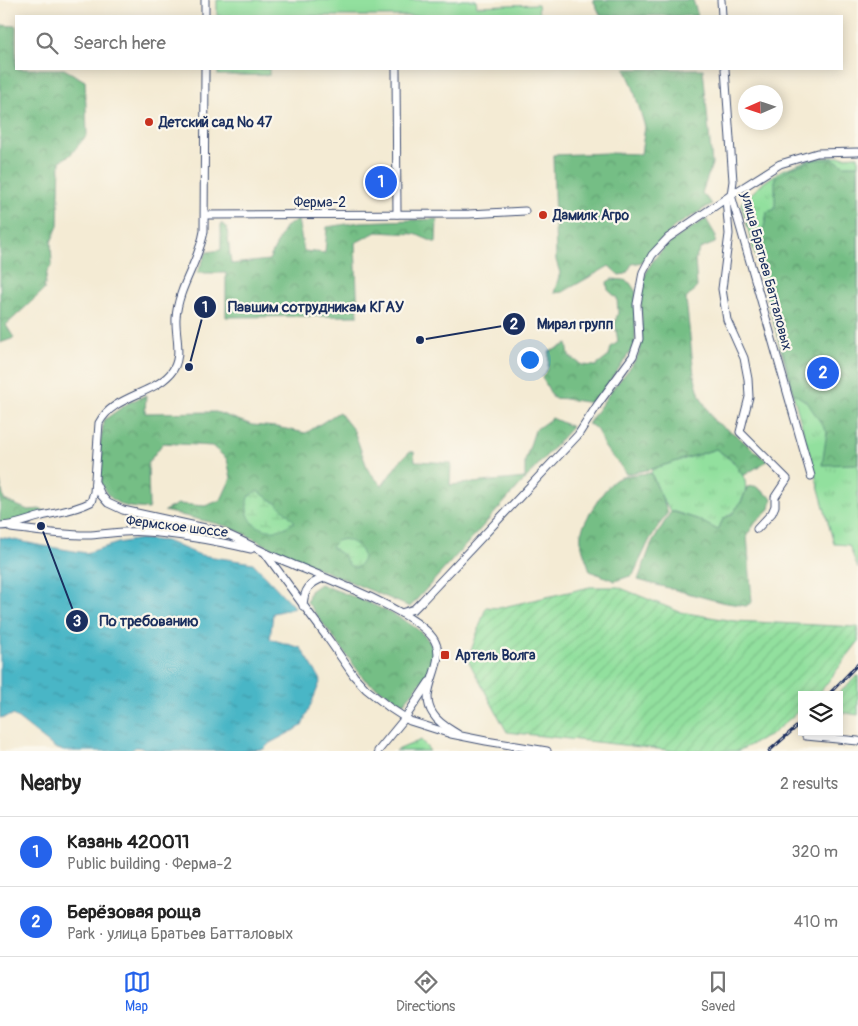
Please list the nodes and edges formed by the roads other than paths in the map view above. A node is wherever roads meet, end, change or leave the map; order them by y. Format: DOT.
graph roads {
  1 [pos="205,0"];
  2 [pos="721,0"];
  3 [pos="205,15"];
  4 [pos="722,15"];
  5 [pos="205,70"];
  6 [pos="396,70"];
  7 [pos="724,70"];
  8 [pos="858,152"];
  9 [pos="729,197"];
  10 [pos="525,211"];
  11 [pos="397,214"];
  12 [pos="205,215"];
  13 [pos="811,476"];
  14 [pos="95,482"];
  15 [pos="0,526"];
  16 [pos="757,529"];
  17 [pos="263,552"];
  18 [pos="324,578"];
  19 [pos="422,601"];
  20 [pos="303,606"];
  21 [pos="401,613"];
  22 [pos="420,625"];
  23 [pos="432,678"];
  24 [pos="405,718"];
  25 [pos="416,723"];
  26 [pos="459,736"];
  27 [pos="806,736"];
  28 [pos="388,740"];
  29 [pos="858,742"];
  30 [pos="378,751"];
  31 [pos="546,751"];
  1 -- 3 [label="street"];
  2 -- 4 [label="street"];
  5 -- 12 [label="street"];
  6 -- 11 [label="street"];
  7 -- 9 [label="street, улица Братьев Батталовых"];
  8 -- 9 [label="street"];
  9 -- 13 [label="street, улица Братьев Батталовых"];
  9 -- 16 [label="street"];
  9 -- 19 [label="street"];
  10 -- 11 [label="street, Ферма-2"];
  11 -- 12 [label="street, Ферма-2"];
  12 -- 14 [label="street"];
  14 -- 15 [label="street"];
  14 -- 17 [label="street, Фермское шоссе"];
  15 -- 17 [label="street, Фермское шоссе"];
  17 -- 18 [label="street, Фермское шоссе"];
  17 -- 20 [label="street, Фермское шоссе"];
  18 -- 20 [label="street"];
  18 -- 21 [label="street, Фермское шоссе"];
  19 -- 21 [label="street"];
  19 -- 22 [label="street"];
  20 -- 24 [label="street, Фермское шоссе"];
  21 -- 22 [label="street, Фермское шоссе"];
  22 -- 23 [label="street, Фермское шоссе"];
  23 -- 24 [label="street, Фермское шоссе"];
  23 -- 26 [label="street, Фермское шоссе"];
  24 -- 25 [label="street, Фермское шоссе"];
  24 -- 28 [label="street, Фермское шоссе"];
  25 -- 26 [label="street, Фермское шоссе"];
  25 -- 28 [label="street"];
  26 -- 31 [label="street, Фермское шоссе"];
  27 -- 29 [label="street"];
  28 -- 30 [label="street"];
}
